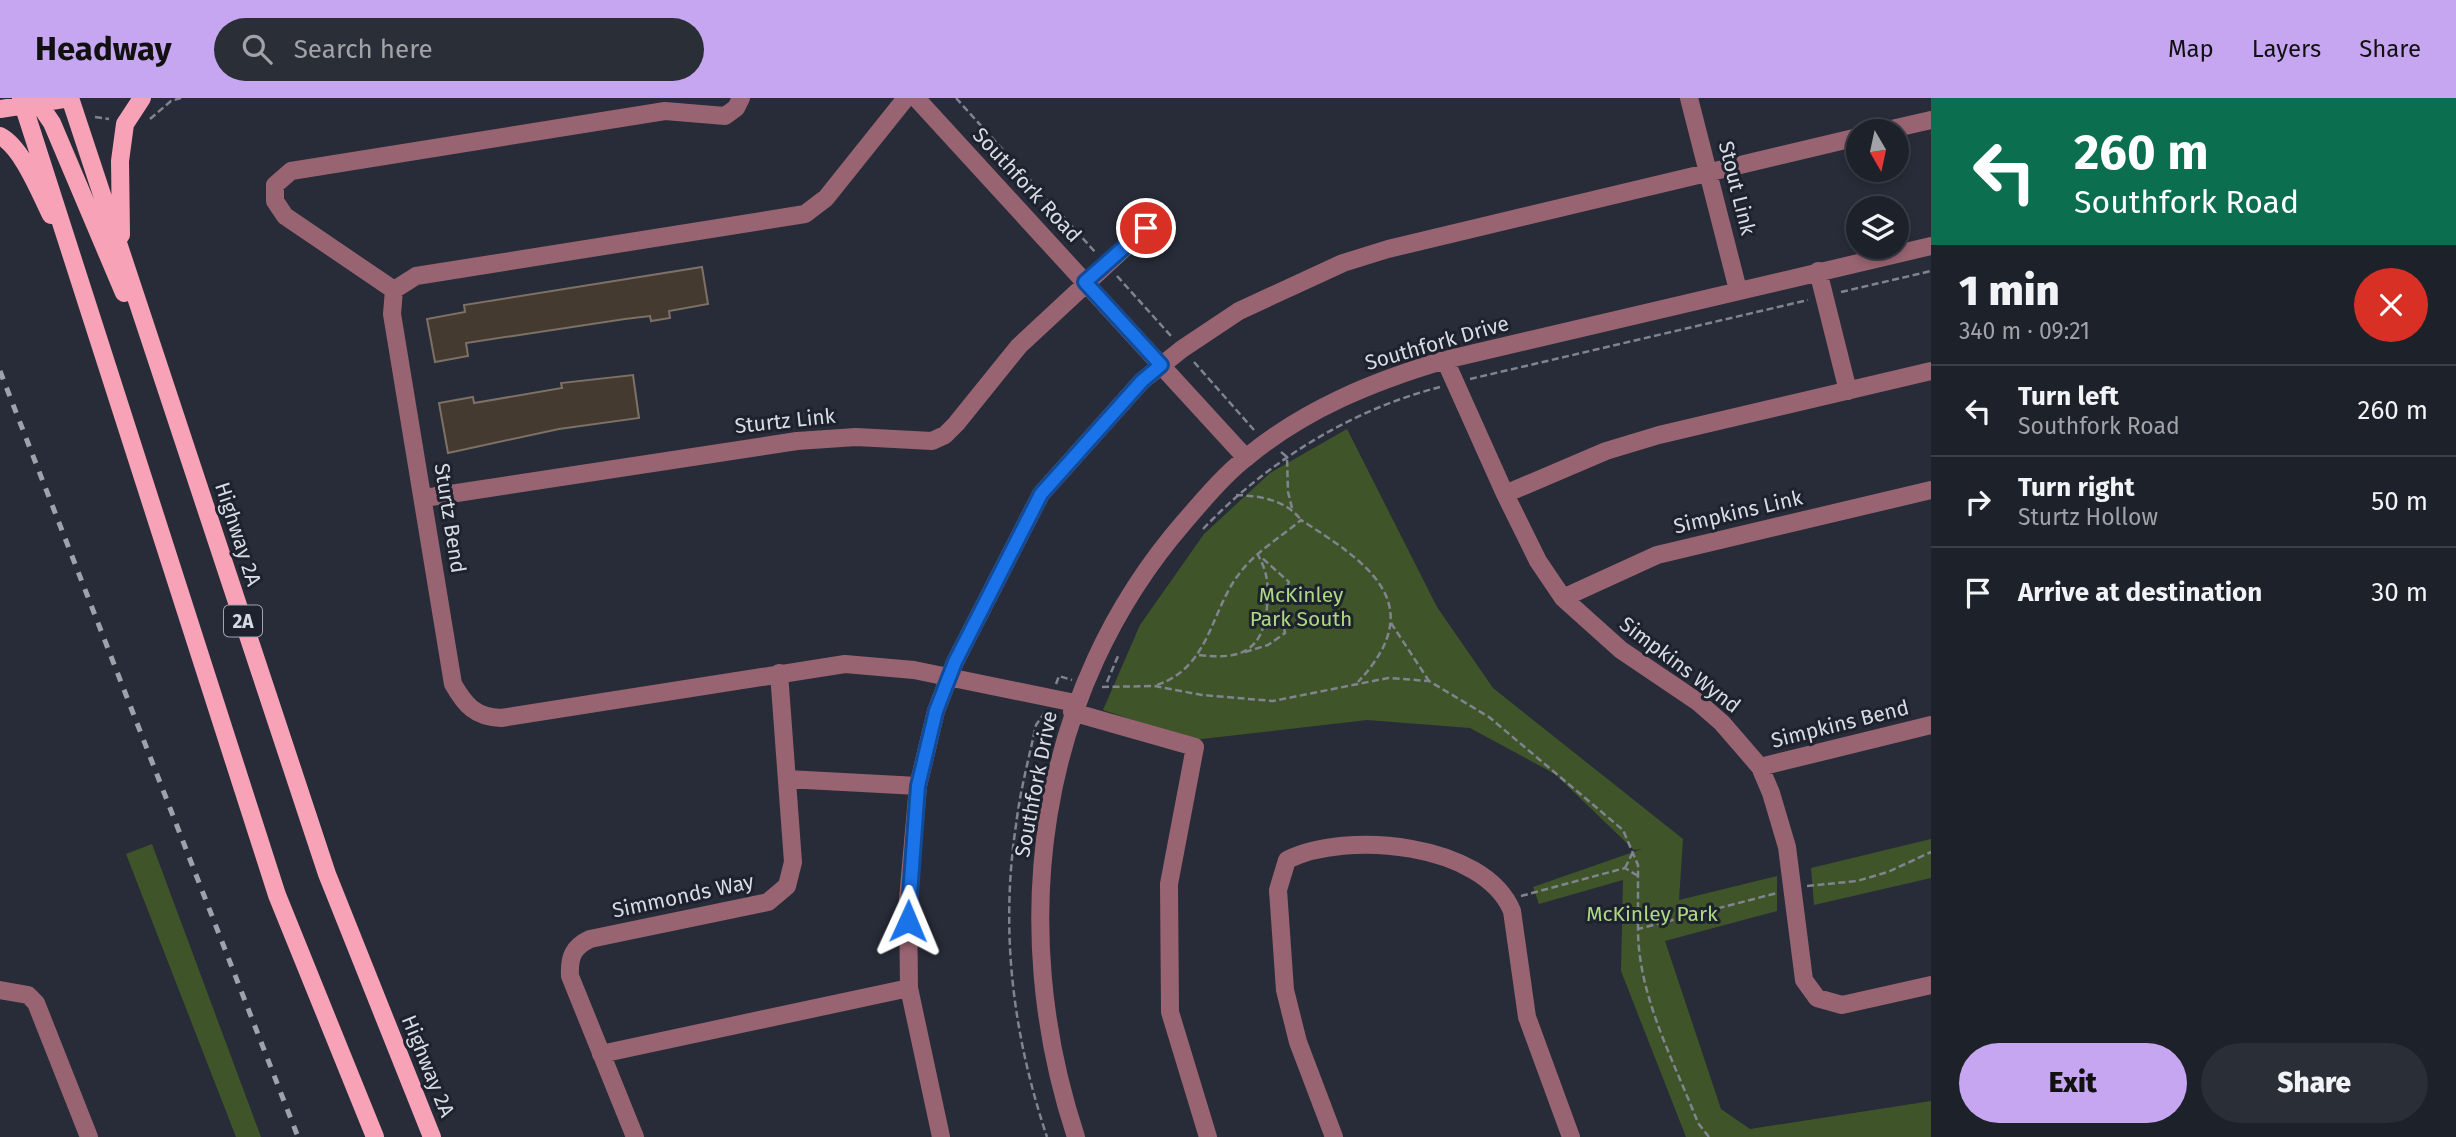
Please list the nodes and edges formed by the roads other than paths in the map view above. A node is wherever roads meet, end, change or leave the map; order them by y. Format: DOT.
graph roads {
  1 [pos="70,98"];
  2 [pos="142,98"];
  3 [pos="741,98"];
  4 [pos="906,98"];
  5 [pos="916,98"];
  6 [pos="1689,98"];
  7 [pos="30,101"];
  8 [pos="0,109"];
  9 [pos="1931,120"];
  10 [pos="1909,125"];
  11 [pos="0,136"];
  12 [pos="1846,140"];
  13 [pos="1709,171"];
  14 [pos="1146,228"];
  15 [pos="1931,246"];
  16 [pos="121,253"];
  17 [pos="77,268"];
  18 [pos="1818,271"];
  19 [pos="1085,282"];
  20 [pos="394,290"];
  21 [pos="1738,290"];
  22 [pos="1445,360"];
  23 [pos="158,363"];
  24 [pos="1161,365"];
  25 [pos="1931,371"];
  26 [pos="1848,391"];
  27 [pos="1246,458"];
  28 [pos="1931,490"];
  29 [pos="1505,494"];
  30 [pos="425,498"];
  31 [pos="1563,597"];
  32 [pos="779,673"];
  33 [pos="949,677"];
  34 [pos="1074,708"];
  35 [pos="1931,725"];
  36 [pos="1760,767"];
  37 [pos="787,779"];
  38 [pos="918,786"];
  39 [pos="1931,985"];
  40 [pos="909,988"];
  41 [pos="0,989"];
  42 [pos="601,1054"];
  43 [pos="89,1137"];
  44 [pos="375,1137"];
  45 [pos="432,1137"];
  46 [pos="635,1137"];
  47 [pos="941,1137"];
  48 [pos="1076,1137"];
  49 [pos="1208,1137"];
  50 [pos="1334,1137"];
  51 [pos="1570,1137"];
  1 -- 7 [label="main road"];
  1 -- 16 [label="main road, Highway 2A / 2A"];
  2 -- 16 [label="main road"];
  3 -- 20 [label="street"];
  4 -- 20 [label="street"];
  5 -- 19 [label="street, Southfork Road"];
  6 -- 13 [label="street, Stout Link"];
  7 -- 8 [label="main road"];
  7 -- 17 [label="main road, 2A"];
  7 -- 23 [label="main road"];
  9 -- 10 [label="street"];
  11 -- 17 [label="main road"];
  12 -- 13 [label="street"];
  13 -- 21 [label="street, Stout Link"];
  13 -- 24 [label="street"];
  14 -- 19 [label="street, Sturtz Link"];
  15 -- 18 [label="street, Southfork Drive"];
  16 -- 23 [label="main road, Highway 2A / 2A"];
  17 -- 44 [label="main road, 2A"];
  18 -- 21 [label="street, Southfork Drive"];
  18 -- 26 [label="street"];
  19 -- 24 [label="street, Southfork Road"];
  19 -- 30 [label="street, Sturtz Link"];
  20 -- 30 [label="street, Sturtz Bend"];
  21 -- 22 [label="street, Southfork Drive"];
  22 -- 27 [label="street, Southfork Drive"];
  22 -- 29 [label="street, Simpkins Wynd"];
  23 -- 45 [label="main road, Highway 2A / 2A"];
  24 -- 27 [label="street, Southfork Road"];
  24 -- 33 [label="street"];
  25 -- 26 [label="street"];
  26 -- 29 [label="street"];
  27 -- 34 [label="street, Southfork Drive"];
  28 -- 31 [label="street, Simpkins Link"];
  29 -- 31 [label="street, Simpkins Wynd"];
  30 -- 32 [label="street, Sturtz Bend"];
  31 -- 36 [label="street, Simpkins Wynd"];
  32 -- 33 [label="street, Sturtz Bend"];
  32 -- 37 [label="street, Simmonds Way"];
  33 -- 34 [label="street, Sturtz Bend"];
  33 -- 38 [label="street"];
  34 -- 48 [label="street, Southfork Drive"];
  34 -- 49 [label="street, Sturtz Bend"];
  35 -- 36 [label="street, Simpkins Bend"];
  36 -- 39 [label="street, Simpkins Wynd"];
  37 -- 38 [label="street"];
  37 -- 42 [label="street, Simmonds Way"];
  38 -- 40 [label="street"];
  40 -- 42 [label="street"];
  40 -- 47 [label="street"];
  41 -- 43 [label="street"];
  42 -- 46 [label="street, Simmonds Way"];
  50 -- 51 [label="street"];
}
